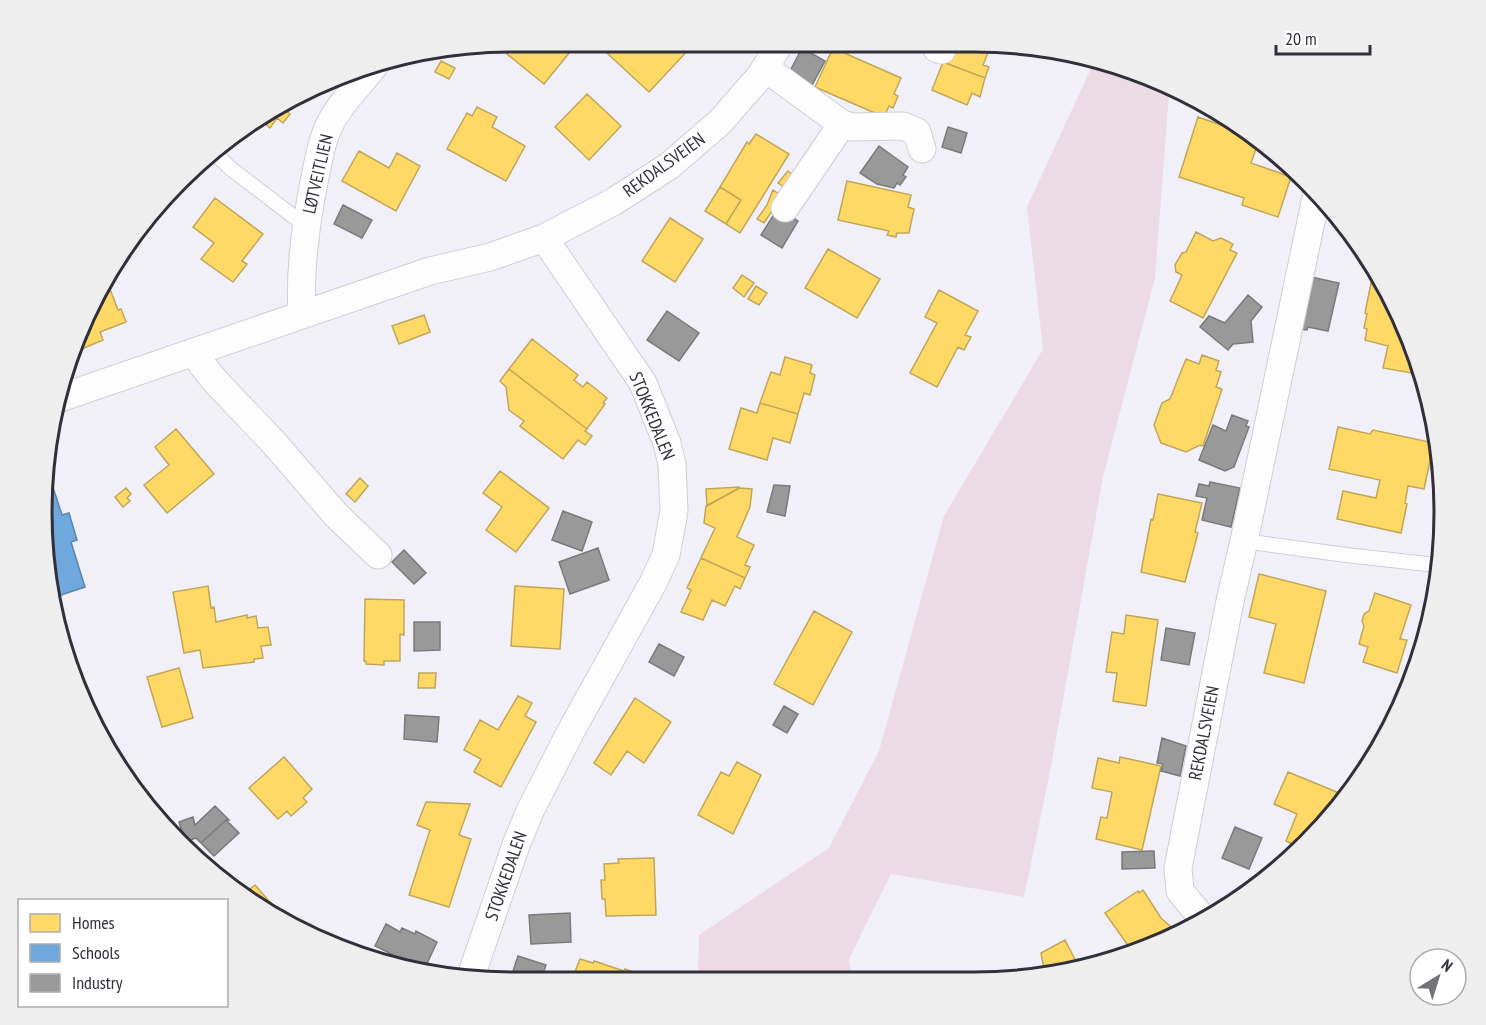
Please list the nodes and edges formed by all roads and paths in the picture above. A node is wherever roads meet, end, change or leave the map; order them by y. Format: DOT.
graph roads {
  1 [pos="771,57"];
  2 [pos="365,77"];
  3 [pos="842,124"];
  4 [pos="922,149"];
  5 [pos="220,158"];
  6 [pos="1315,204"];
  7 [pos="786,208"];
  8 [pos="306,226"];
  9 [pos="544,238"];
  10 [pos="302,314"];
  11 [pos="195,352"];
  12 [pos="67,396"];
  13 [pos="1244,541"];
  14 [pos="378,555"];
  15 [pos="1431,565"];
  16 [pos="1199,914"];
  17 [pos="473,971"];
  1 -- 3 [label="street, REKDALSVEIEN"];
  1 -- 9 [label="street, REKDALSVEIEN"];
  2 -- 8 [label="street, LØTVEITLIEN"];
  3 -- 4 [label="street"];
  3 -- 7 [label="street"];
  5 -- 8 [label="lane, LØTVEITLIEN"];
  6 -- 13 [label="street, REKDALSVEIEN"];
  8 -- 10 [label="street, LØTVEITLIEN"];
  9 -- 10 [label="street"];
  9 -- 17 [label="street, STOKKEDALEN"];
  10 -- 11 [label="street"];
  11 -- 12 [label="street"];
  11 -- 14 [label="street"];
  13 -- 15 [label="lane"];
  13 -- 16 [label="street, REKDALSVEIEN"];
}
